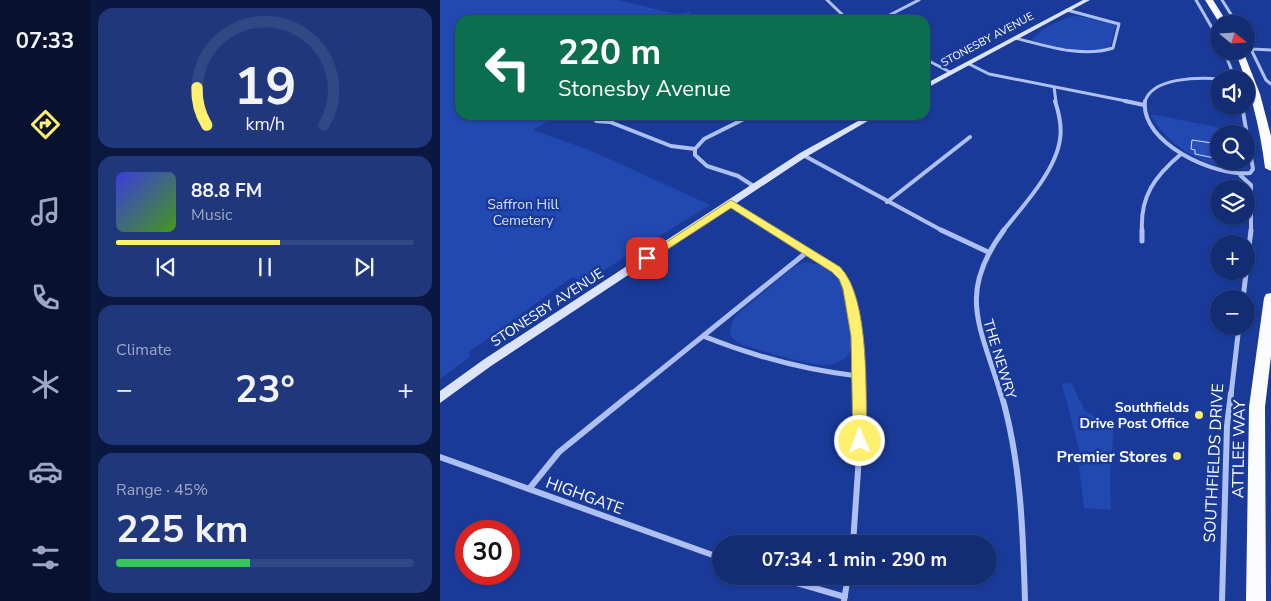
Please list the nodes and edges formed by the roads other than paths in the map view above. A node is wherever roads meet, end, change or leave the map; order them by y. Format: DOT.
graph roads {
  1 [pos="828,0"];
  2 [pos="919,0"];
  3 [pos="1087,0"];
  4 [pos="1196,0"];
  5 [pos="1222,0"];
  6 [pos="1209,1"];
  7 [pos="1067,10"];
  8 [pos="843,15"];
  9 [pos="890,15"];
  10 [pos="1218,15"];
  11 [pos="1231,15"];
  12 [pos="1210,24"];
  13 [pos="1015,38"];
  14 [pos="1255,49"];
  15 [pos="1271,50"];
  16 [pos="1255,56"];
  17 [pos="1243,60"];
  18 [pos="930,62"];
  19 [pos="969,64"];
  20 [pos="950,72"];
  21 [pos="1210,79"];
  22 [pos="930,84"];
  23 [pos="1271,84"];
  24 [pos="1054,87"];
  25 [pos="1144,105"];
  26 [pos="1244,115"];
  27 [pos="865,120"];
  28 [pos="596,121"];
  29 [pos="740,121"];
  30 [pos="610,122"];
  31 [pos="970,137"];
  32 [pos="695,149"];
  33 [pos="1181,154"];
  34 [pos="804,155"];
  35 [pos="1271,168"];
  36 [pos="1239,174"];
  37 [pos="755,187"];
  38 [pos="887,202"];
  39 [pos="731,203"];
  40 [pos="1142,241"];
  41 [pos="807,252"];
  42 [pos="988,252"];
  43 [pos="1244,290"];
  44 [pos="1271,298"];
  45 [pos="1238,335"];
  46 [pos="703,336"];
  47 [pos="858,376"];
  48 [pos="440,398"];
  49 [pos="440,457"];
  50 [pos="528,489"];
  51 [pos="854,535"];
  52 [pos="712,555"];
  53 [pos="801,585"];
  54 [pos="847,585"];
  55 [pos="845,599"];
  56 [pos="1024,601"];
  57 [pos="1222,601"];
  58 [pos="1256,601"];
  1 -- 8 [label="street"];
  2 -- 9 [label="street"];
  3 -- 7 [label="main road, STONESBY AVENUE"];
  4 -- 12 [label="street"];
  5 -- 11 [label="street"];
  6 -- 10 [label="highway"];
  7 -- 13 [label="main road, STONESBY AVENUE"];
  7 -- 13 [label="street"];
  13 -- 19 [label="main road, STONESBY AVENUE"];
  14 -- 15 [label="street"];
  16 -- 23 [label="street"];
  17 -- 35 [label="highway"];
  18 -- 20 [label="street"];
  19 -- 20 [label="main road, STONESBY AVENUE"];
  19 -- 24 [label="street"];
  20 -- 22 [label="main road, STONESBY AVENUE"];
  21 -- 25 [label="street"];
  24 -- 25 [label="street"];
  24 -- 42 [label="street, THE NEWRY"];
  25 -- 33 [label="street"];
  26 -- 36 [label="street"];
  27 -- 34 [label="main road, STONESBY AVENUE"];
  28 -- 30 [label="street"];
  29 -- 32 [label="street"];
  30 -- 32 [label="street"];
  31 -- 38 [label="street"];
  32 -- 37 [label="street"];
  33 -- 36 [label="street"];
  33 -- 40 [label="street"];
  34 -- 37 [label="main road, STONESBY AVENUE"];
  34 -- 38 [label="street"];
  36 -- 43 [label="street"];
  37 -- 39 [label="main road, STONESBY AVENUE"];
  38 -- 42 [label="street"];
  39 -- 41 [label="street"];
  39 -- 48 [label="main road, STONESBY AVENUE"];
  41 -- 46 [label="street"];
  41 -- 47 [label="street"];
  42 -- 56 [label="street, THE NEWRY"];
  44 -- 58 [label="highway, ATTLEE WAY"];
  45 -- 57 [label="street, SOUTHFIELDS DRIVE"];
  46 -- 47 [label="street"];
  46 -- 50 [label="street"];
  47 -- 51 [label="street"];
  49 -- 50 [label="street, HIGHGATE"];
  50 -- 52 [label="street, HIGHGATE"];
  53 -- 55 [label="street"];
  54 -- 55 [label="street"];
}
